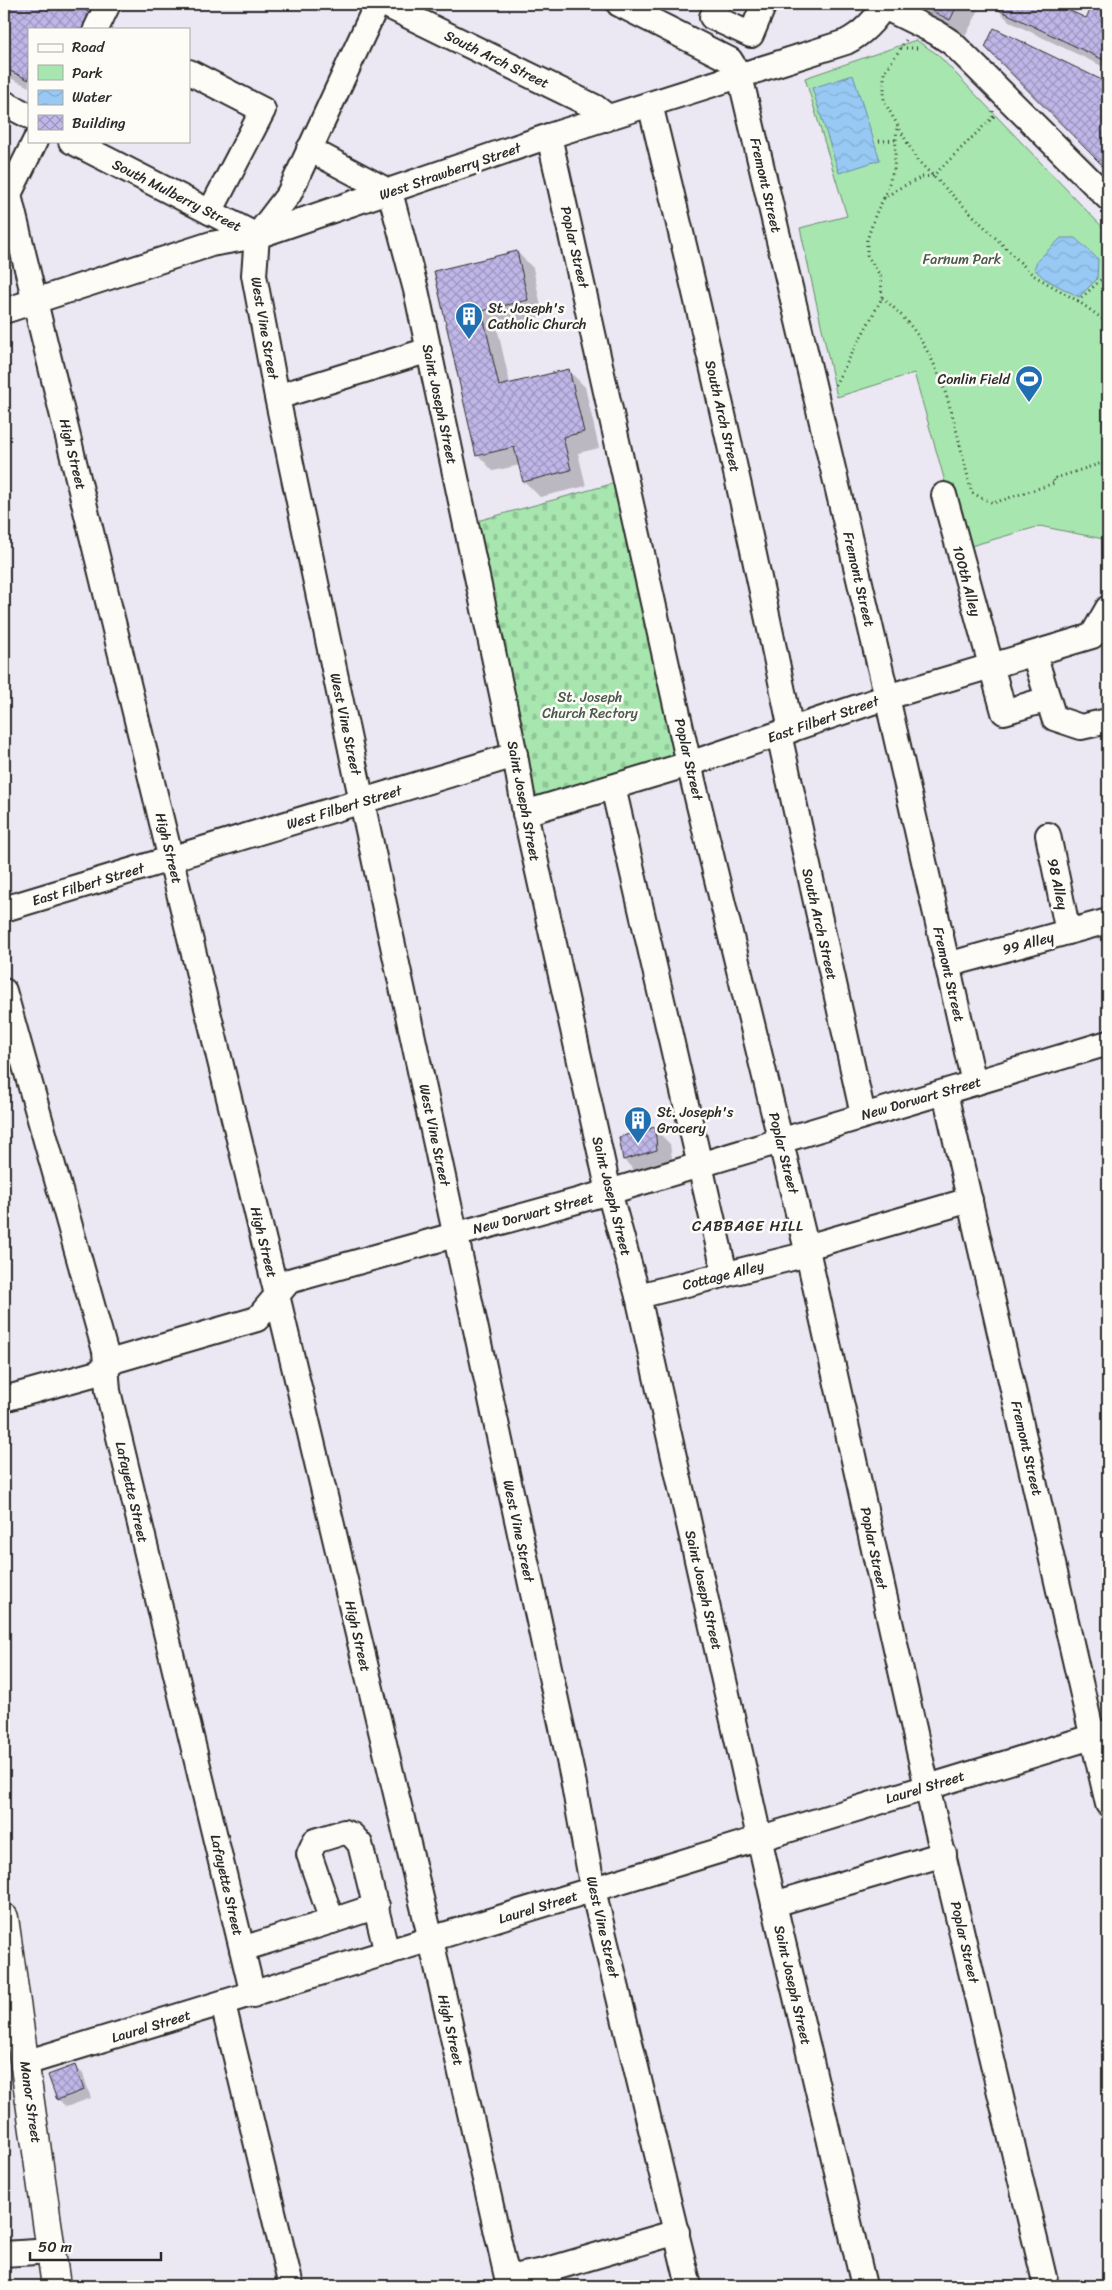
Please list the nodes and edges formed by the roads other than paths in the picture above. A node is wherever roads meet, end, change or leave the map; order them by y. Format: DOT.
graph roads {
  1 [pos="108,4"];
  2 [pos="376,4"];
  3 [pos="384,4"];
  4 [pos="619,4"];
  5 [pos="718,4"];
  6 [pos="764,4"];
  7 [pos="882,5"];
  8 [pos="96,28"];
  9 [pos="190,73"];
  10 [pos="740,76"];
  11 [pos="4,103"];
  12 [pos="650,104"];
  13 [pos="28,115"];
  14 [pos="606,119"];
  15 [pos="549,136"];
  16 [pos="35,142"];
  17 [pos="73,142"];
  18 [pos="309,149"];
  19 [pos="390,192"];
  20 [pos="1108,198"];
  21 [pos="7,205"];
  22 [pos="210,212"];
  23 [pos="257,236"];
  24 [pos="36,300"];
  25 [pos="4,310"];
  26 [pos="428,350"];
  27 [pos="277,397"];
  28 [pos="944,494"];
  29 [pos="1108,611"];
  30 [pos="1034,654"];
  31 [pos="990,668"];
  32 [pos="888,698"];
  33 [pos="1048,699"];
  34 [pos="1108,721"];
  35 [pos="785,732"];
  36 [pos="515,755"];
  37 [pos="689,764"];
  38 [pos="612,787"];
  39 [pos="362,802"];
  40 [pos="526,813"];
  41 [pos="1048,835"];
  42 [pos="172,858"];
  43 [pos="4,909"];
  44 [pos="1108,921"];
  45 [pos="1068,932"];
  46 [pos="947,964"];
  47 [pos="4,991"];
  48 [pos="1108,1043"];
  49 [pos="974,1083"];
  50 [pos="945,1093"];
  51 [pos="863,1115"];
  52 [pos="781,1140"];
  53 [pos="699,1164"];
  54 [pos="609,1192"];
  55 [pos="970,1200"];
  56 [pos="455,1234"];
  57 [pos="808,1250"];
  58 [pos="725,1274"];
  59 [pos="277,1295"];
  60 [pos="638,1296"];
  61 [pos="107,1366"];
  62 [pos="4,1399"];
  63 [pos="1101,1735"];
  64 [pos="927,1787"];
  65 [pos="1108,1804"];
  66 [pos="760,1839"];
  67 [pos="944,1854"];
  68 [pos="593,1890"];
  69 [pos="774,1904"];
  70 [pos="376,1906"];
  71 [pos="4,1918"];
  72 [pos="332,1921"];
  73 [pos="431,1940"];
  74 [pos="242,1949"];
  75 [pos="387,1952"];
  76 [pos="253,1995"];
  77 [pos="223,2004"];
  78 [pos="25,2063"];
  79 [pos="676,2232"];
  80 [pos="52,2251"];
  81 [pos="4,2254"];
  82 [pos="508,2282"];
  83 [pos="56,2286"];
  84 [pos="291,2286"];
  85 [pos="689,2286"];
  86 [pos="864,2286"];
  87 [pos="1046,2286"];
  1 -- 8 [label="street"];
  2 -- 18 [label="street"];
  3 -- 14 [label="street, South Arch Street"];
  4 -- 10 [label="street"];
  5 -- 6 [label="street"];
  7 -- 10 [label="street, West Strawberry Street"];
  7 -- 20 [label="street"];
  9 -- 22 [label="street"];
  10 -- 12 [label="street, West Strawberry Street"];
  10 -- 32 [label="street, Fremont Street"];
  11 -- 13 [label="street"];
  12 -- 14 [label="street, West Strawberry Street"];
  12 -- 35 [label="street, South Arch Street"];
  14 -- 15 [label="street, West Strawberry Street"];
  15 -- 19 [label="street, West Strawberry Street"];
  15 -- 37 [label="street, Poplar Street"];
  16 -- 21 [label="street"];
  17 -- 22 [label="street, South Mulberry Street"];
  18 -- 19 [label="street"];
  18 -- 23 [label="street"];
  19 -- 23 [label="street, West Strawberry Street"];
  19 -- 26 [label="street, Saint Joseph Street"];
  21 -- 24 [label="street, High Street"];
  22 -- 23 [label="street, South Mulberry Street"];
  23 -- 24 [label="street, West Strawberry Street"];
  23 -- 27 [label="street, West Vine Street"];
  24 -- 25 [label="street, West Strawberry Street"];
  24 -- 42 [label="street, High Street"];
  26 -- 27 [label="street"];
  26 -- 36 [label="street, Saint Joseph Street"];
  27 -- 39 [label="street, West Vine Street"];
  28 -- 31 [label="street, 100th Alley"];
  29 -- 30 [label="street, East Filbert Street"];
  30 -- 31 [label="street, East Filbert Street"];
  30 -- 33 [label="street"];
  31 -- 32 [label="street, East Filbert Street"];
  31 -- 33 [label="street, 100th Alley"];
  32 -- 35 [label="street, East Filbert Street"];
  32 -- 46 [label="street, Fremont Street"];
  33 -- 34 [label="street"];
  35 -- 37 [label="street, East Filbert Street"];
  35 -- 51 [label="street, South Arch Street"];
  36 -- 39 [label="street, West Filbert Street"];
  36 -- 40 [label="street, Saint Joseph Street"];
  37 -- 38 [label="street, East Filbert Street"];
  37 -- 52 [label="street, Poplar Street"];
  38 -- 40 [label="street, East Filbert Street"];
  38 -- 53 [label="street"];
  39 -- 42 [label="street, West Filbert Street"];
  39 -- 56 [label="street, West Vine Street"];
  40 -- 54 [label="street, Saint Joseph Street"];
  41 -- 45 [label="street, 98 Alley"];
  42 -- 43 [label="street, East Filbert Street"];
  42 -- 59 [label="street, High Street"];
  44 -- 45 [label="street, 99 Alley"];
  45 -- 46 [label="street, 99 Alley"];
  46 -- 49 [label="street, Fremont Street"];
  47 -- 61 [label="street, Lafayette Street"];
  48 -- 49 [label="street, New Dorwart Street"];
  49 -- 50 [label="street, New Dorwart Street"];
  50 -- 51 [label="street, New Dorwart Street"];
  50 -- 55 [label="street, Fremont Street"];
  51 -- 52 [label="street, New Dorwart Street"];
  52 -- 53 [label="street, New Dorwart Street"];
  52 -- 57 [label="street, Poplar Street"];
  53 -- 54 [label="street, New Dorwart Street"];
  53 -- 58 [label="street"];
  54 -- 56 [label="street, New Dorwart Street"];
  54 -- 60 [label="street, Saint Joseph Street"];
  55 -- 57 [label="street, Cottage Alley"];
  55 -- 63 [label="street, Fremont Street"];
  56 -- 59 [label="street, New Dorwart Street"];
  56 -- 68 [label="street, West Vine Street"];
  57 -- 58 [label="street, Cottage Alley"];
  57 -- 64 [label="street, Poplar Street"];
  58 -- 60 [label="street, Cottage Alley"];
  59 -- 61 [label="street, New Dorwart Street"];
  59 -- 73 [label="street, High Street"];
  60 -- 66 [label="street, Saint Joseph Street"];
  61 -- 62 [label="street, New Dorwart Street"];
  61 -- 74 [label="street, Lafayette Street"];
  63 -- 64 [label="street, Laurel Street"];
  63 -- 65 [label="street, Fremont Street"];
  64 -- 66 [label="street, Laurel Street"];
  64 -- 67 [label="street, Poplar Street"];
  66 -- 68 [label="street, Laurel Street"];
  66 -- 69 [label="street, Saint Joseph Street"];
  67 -- 69 [label="street"];
  67 -- 87 [label="street, Poplar Street"];
  68 -- 73 [label="street, Laurel Street"];
  68 -- 79 [label="street, West Vine Street"];
  69 -- 86 [label="street, Saint Joseph Street"];
  70 -- 72 [label="street"];
  70 -- 72 [label="street"];
  70 -- 75 [label="street"];
  71 -- 78 [label="main road, Manor Street"];
  72 -- 74 [label="street"];
  73 -- 75 [label="street, Laurel Street"];
  73 -- 82 [label="street, High Street"];
  74 -- 76 [label="street, Lafayette Street"];
  75 -- 76 [label="street, Laurel Street"];
  76 -- 77 [label="street, Laurel Street"];
  77 -- 78 [label="street, Laurel Street"];
  77 -- 84 [label="street"];
  78 -- 80 [label="main road, Manor Street"];
  79 -- 82 [label="street"];
  79 -- 85 [label="street, West Vine Street"];
  80 -- 81 [label="street"];
  80 -- 83 [label="main road, Manor Street"];
}
